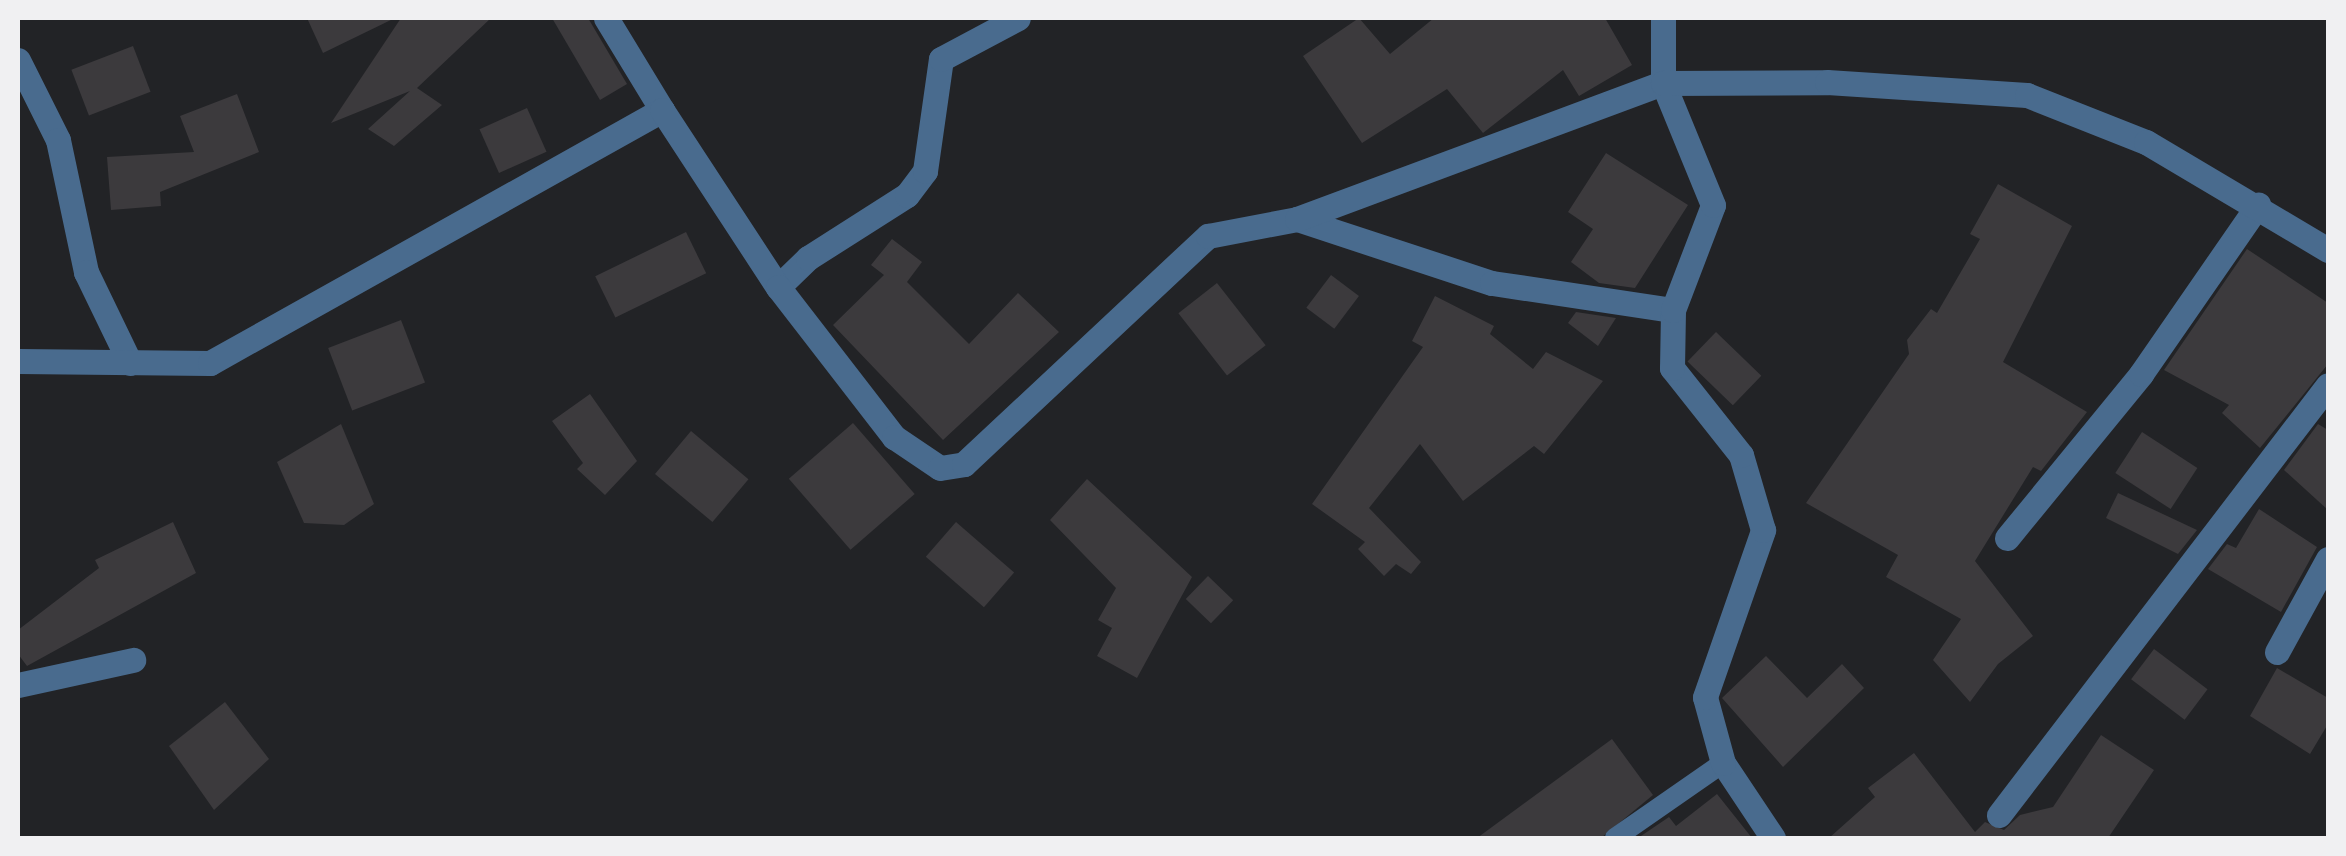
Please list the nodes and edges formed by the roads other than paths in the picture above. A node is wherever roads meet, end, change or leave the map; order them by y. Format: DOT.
graph roads {
  1 [pos="606,18"];
  2 [pos="1018,18"];
  3 [pos="1663,18"];
  4 [pos="18,60"];
  5 [pos="1663,84"];
  6 [pos="662,110"];
  7 [pos="2258,205"];
  8 [pos="1297,220"];
  9 [pos="2328,250"];
  10 [pos="778,287"];
  11 [pos="1672,310"];
  12 [pos="18,361"];
  13 [pos="130,363"];
  14 [pos="2328,385"];
  15 [pos="2007,538"];
  16 [pos="2328,559"];
  17 [pos="2277,652"];
  18 [pos="133,660"];
  19 [pos="18,686"];
  20 [pos="1723,763"];
  21 [pos="1999,816"];
  22 [pos="1615,838"];
  23 [pos="1773,838"];
  1 -- 6 [label="street"];
  2 -- 10 [label="street"];
  3 -- 5 [label="street"];
  4 -- 13 [label="street"];
  5 -- 7 [label="street"];
  5 -- 8 [label="street"];
  5 -- 11 [label="street"];
  6 -- 10 [label="street"];
  6 -- 13 [label="street"];
  7 -- 9 [label="street"];
  7 -- 15 [label="street"];
  8 -- 10 [label="street"];
  8 -- 11 [label="street"];
  11 -- 20 [label="street"];
  12 -- 13 [label="street"];
  14 -- 21 [label="street"];
  16 -- 17 [label="street"];
  18 -- 19 [label="street"];
  20 -- 22 [label="lane"];
  20 -- 23 [label="street"];
}
